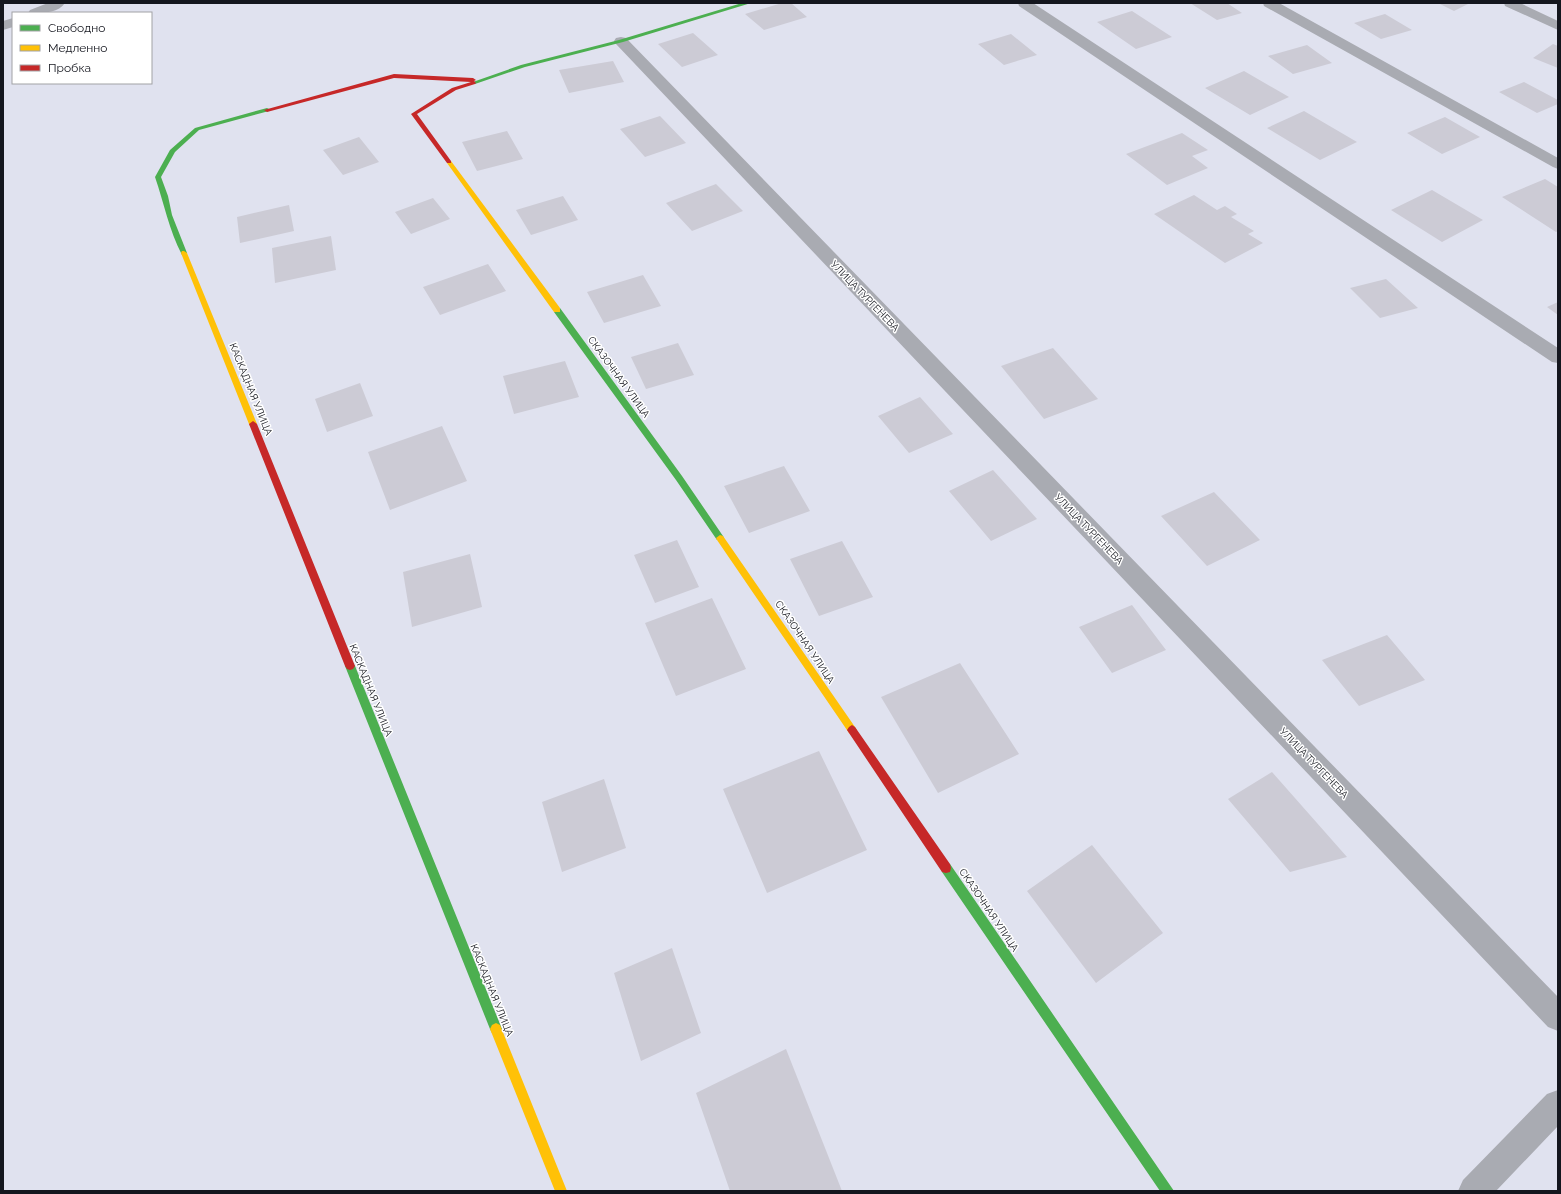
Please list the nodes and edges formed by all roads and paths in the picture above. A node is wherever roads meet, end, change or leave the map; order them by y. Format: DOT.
graph roads {
  1 [pos="59,3"];
  2 [pos="748,3"];
  3 [pos="1024,3"];
  4 [pos="1268,3"];
  5 [pos="1510,3"];
  6 [pos="37,12"];
  7 [pos="1558,26"];
  8 [pos="620,41"];
  9 [pos="481,80"];
  10 [pos="1558,164"];
  11 [pos="1558,357"];
  12 [pos="1558,1017"];
  13 [pos="1558,1105"];
  14 [pos="560,1191"];
  15 [pos="1168,1191"];
  16 [pos="1474,1191"];
  1 -- 6 [label="street"];
  2 -- 8 [label="street"];
  3 -- 11 [label="street"];
  4 -- 10 [label="street"];
  5 -- 7 [label="street"];
  8 -- 9 [label="street"];
  8 -- 12 [label="street, УЛИЦА ТУРГЕНЕВА"];
  9 -- 14 [label="street, КАСКАДНАЯ УЛИЦА"];
  9 -- 15 [label="street, СКАЗОЧНАЯ УЛИЦА"];
  13 -- 16 [label="street"];
}
